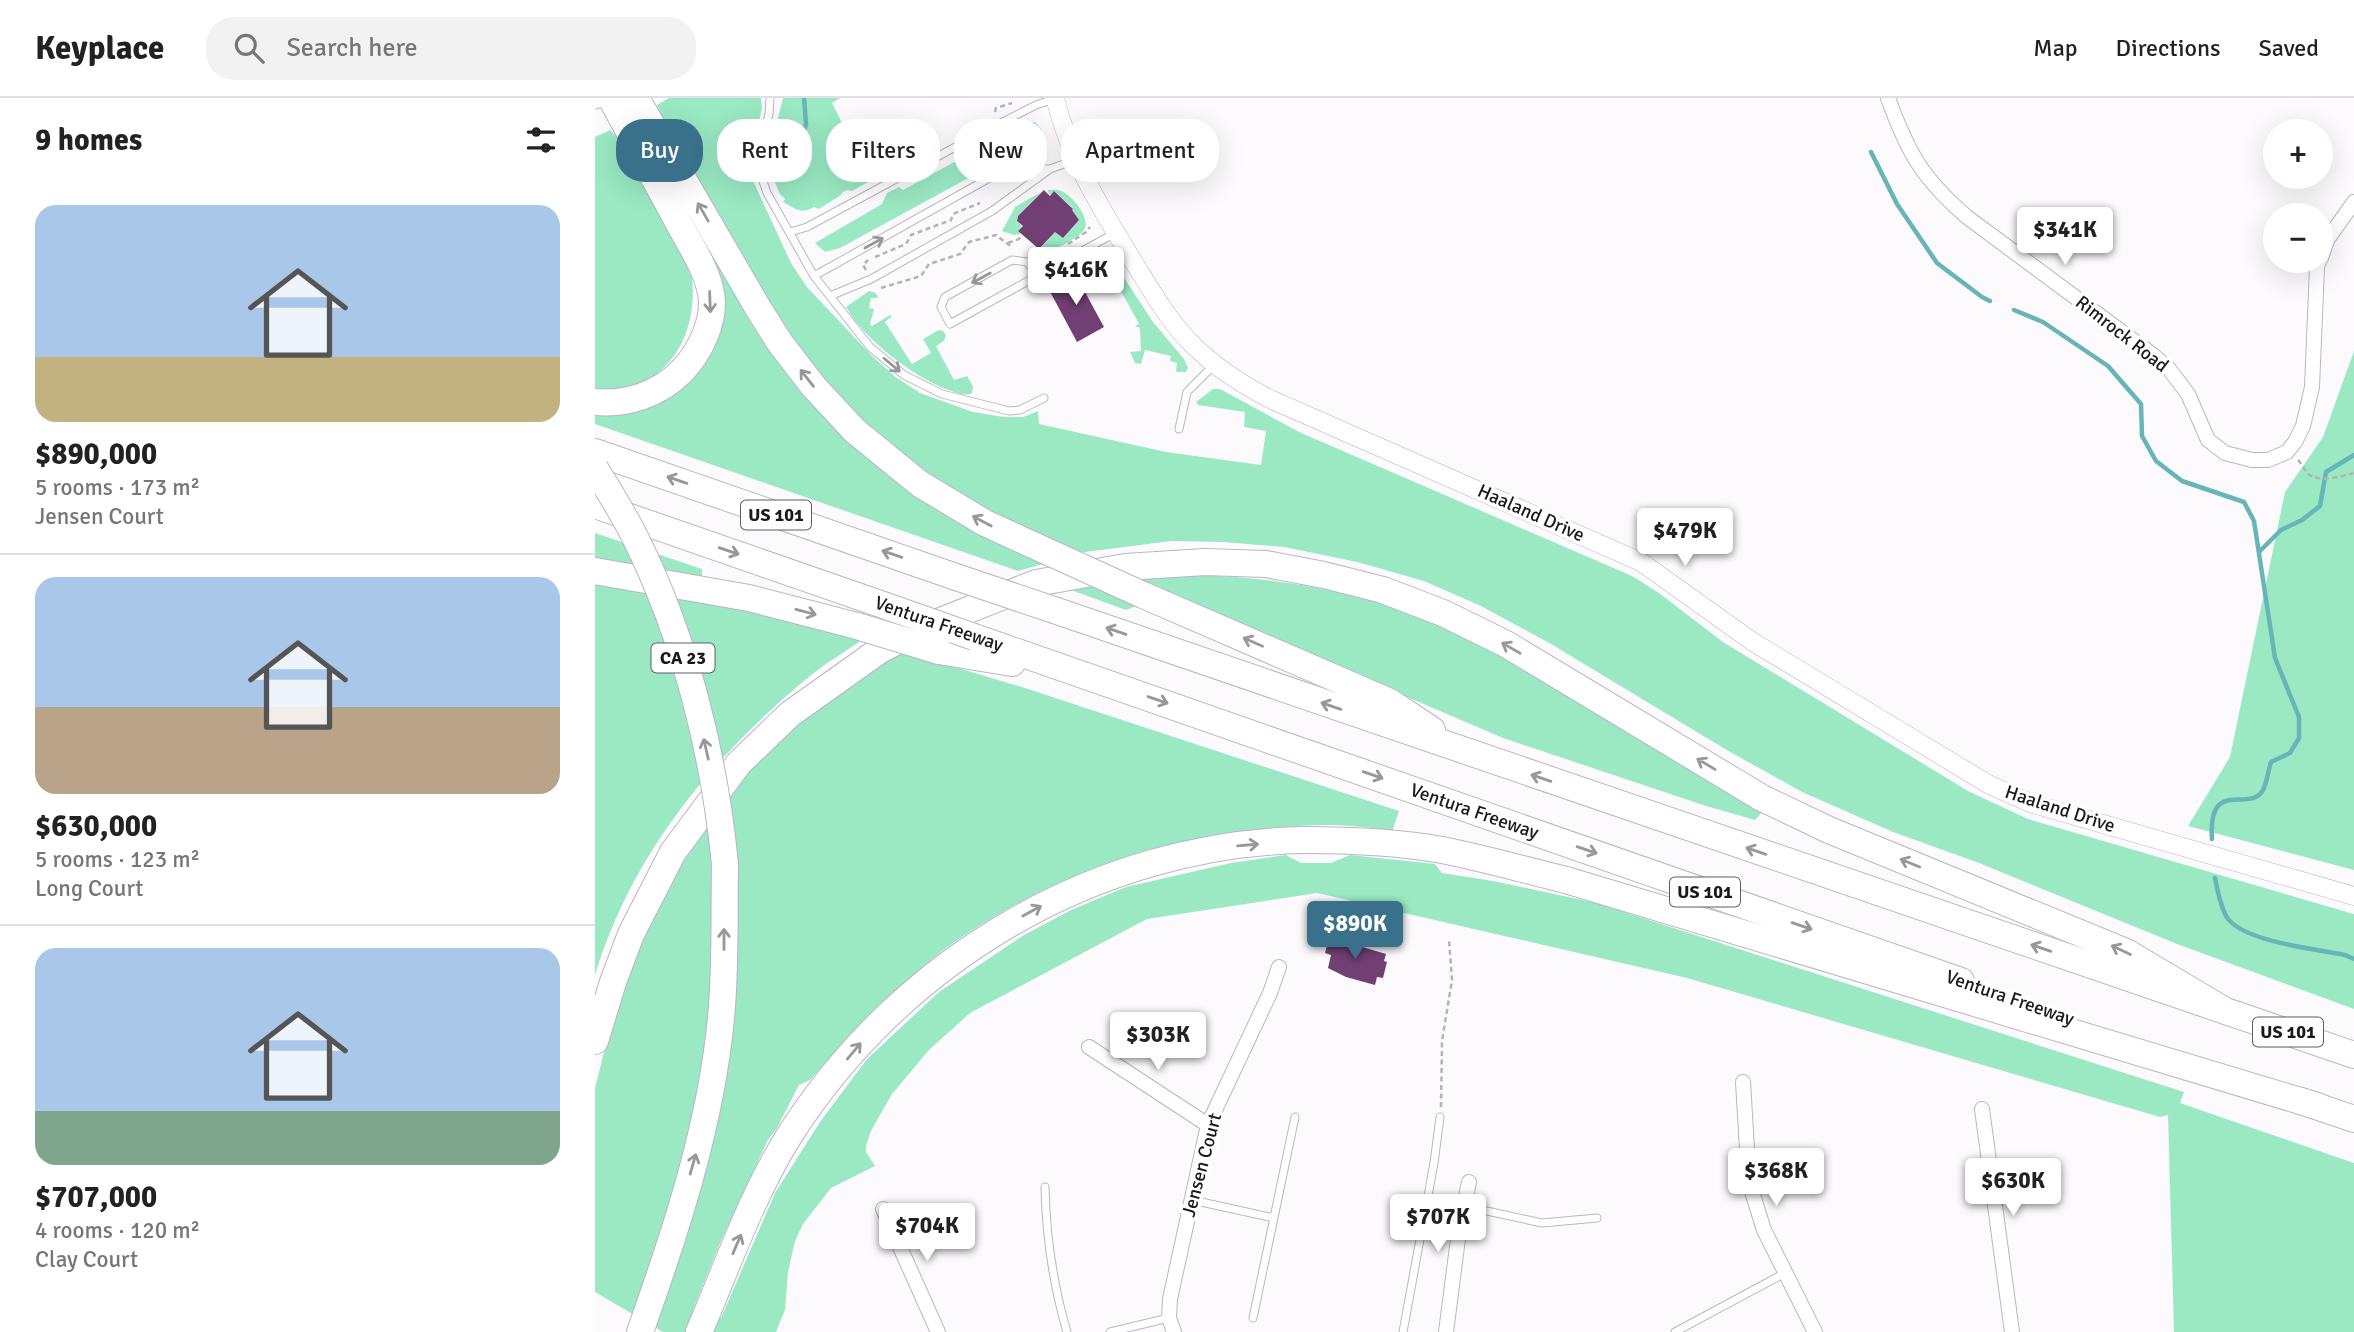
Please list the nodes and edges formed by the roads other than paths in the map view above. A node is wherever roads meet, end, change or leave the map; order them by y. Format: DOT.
graph roads {
  1 [pos="611,98"];
  2 [pos="636,98"];
  3 [pos="770,98"];
  4 [pos="1055,98"];
  5 [pos="1888,98"];
  6 [pos="1061,121"];
  7 [pos="1061,165"];
  8 [pos="1050,169"];
  9 [pos="1087,182"];
  10 [pos="2354,202"];
  11 [pos="790,232"];
  12 [pos="2333,232"];
  13 [pos="1116,233"];
  14 [pos="2317,273"];
  15 [pos="814,276"];
  16 [pos="1038,276"];
  17 [pos="830,296"];
  18 [pos="1215,364"];
  19 [pos="1044,398"];
  20 [pos="595,402"];
  21 [pos="1179,429"];
  22 [pos="595,452"];
  23 [pos="595,468"];
  24 [pos="595,505"];
  25 [pos="595,571"];
  26 [pos="1094,677"];
  27 [pos="1465,752"];
  28 [pos="2354,896"];
  29 [pos="1279,967"];
  30 [pos="2222,1009"];
  31 [pos="595,1041"];
  32 [pos="1089,1047"];
  33 [pos="2354,1055"];
  34 [pos="1743,1082"];
  35 [pos="2317,1106"];
  36 [pos="1982,1109"];
  37 [pos="1295,1117"];
  38 [pos="1440,1117"];
  39 [pos="2354,1119"];
  40 [pos="1208,1125"];
  41 [pos="1469,1182"];
  42 [pos="1045,1187"];
  43 [pos="1192,1200"];
  44 [pos="1464,1206"];
  45 [pos="883,1209"];
  46 [pos="1274,1218"];
  47 [pos="1597,1218"];
  48 [pos="1786,1273"];
  49 [pos="1253,1318"];
  50 [pos="1172,1325"];
  51 [pos="640,1332"];
  52 [pos="699,1332"];
  53 [pos="938,1332"];
  54 [pos="1067,1332"];
  55 [pos="1110,1332"];
  56 [pos="1403,1332"];
  57 [pos="1446,1332"];
  58 [pos="1675,1332"];
  59 [pos="1815,1332"];
  60 [pos="2012,1332"];
  1 -- 20 [label="highway, one-way"];
  27 -- 2 [label="highway, one-way, bridge"];
  3 -- 11 [label="lane"];
  4 -- 6 [label="street, Haaland Drive"];
  4 -- 11 [label="lane"];
  5 -- 14 [label="street, Rimrock Road"];
  7 -- 8 [label="lane"];
  15 -- 8 [label="lane, one-way"];
  8 -- 17 [label="lane"];
  9 -- 13 [label="street, Haaland Drive"];
  10 -- 12 [label="street"];
  11 -- 15 [label="lane"];
  13 -- 16 [label="lane"];
  13 -- 18 [label="street, Haaland Drive"];
  15 -- 17 [label="lane"];
  16 -- 16 [label="lane, one-way"];
  17 -- 19 [label="lane, one-way"];
  18 -- 21 [label="lane"];
  18 -- 28 [label="street, Haaland Drive"];
  27 -- 22 [label="highway, US 101, one-way, bridge"];
  51 -- 23 [label="highway, CA 23, one-way, bridge"];
  24 -- 26 [label="highway, Ventura Freeway / US 101, one-way, bridge"];
  25 -- 26 [label="highway, one-way, bridge"];
  26 -- 35 [label="highway, Ventura Freeway / US 101, one-way"];
  30 -- 27 [label="highway, US 101, one-way"];
  29 -- 40 [label="street, Jensen Court"];
  30 -- 31 [label="highway, one-way"];
  30 -- 33 [label="highway, US 101"];
  32 -- 40 [label="street"];
  34 -- 48 [label="street"];
  35 -- 39 [label="highway, Ventura Freeway / US 101"];
  52 -- 35 [label="highway, one-way"];
  36 -- 60 [label="street"];
  37 -- 46 [label="lane"];
  38 -- 56 [label="lane"];
  40 -- 43 [label="street, Jensen Court"];
  41 -- 44 [label="street"];
  42 -- 54 [label="lane"];
  43 -- 46 [label="lane"];
  43 -- 50 [label="street, Jensen Court"];
  44 -- 47 [label="lane"];
  44 -- 57 [label="street"];
  45 -- 53 [label="street"];
  46 -- 49 [label="lane"];
  48 -- 58 [label="lane"];
  48 -- 59 [label="street"];
  50 -- 55 [label="lane"];
}
